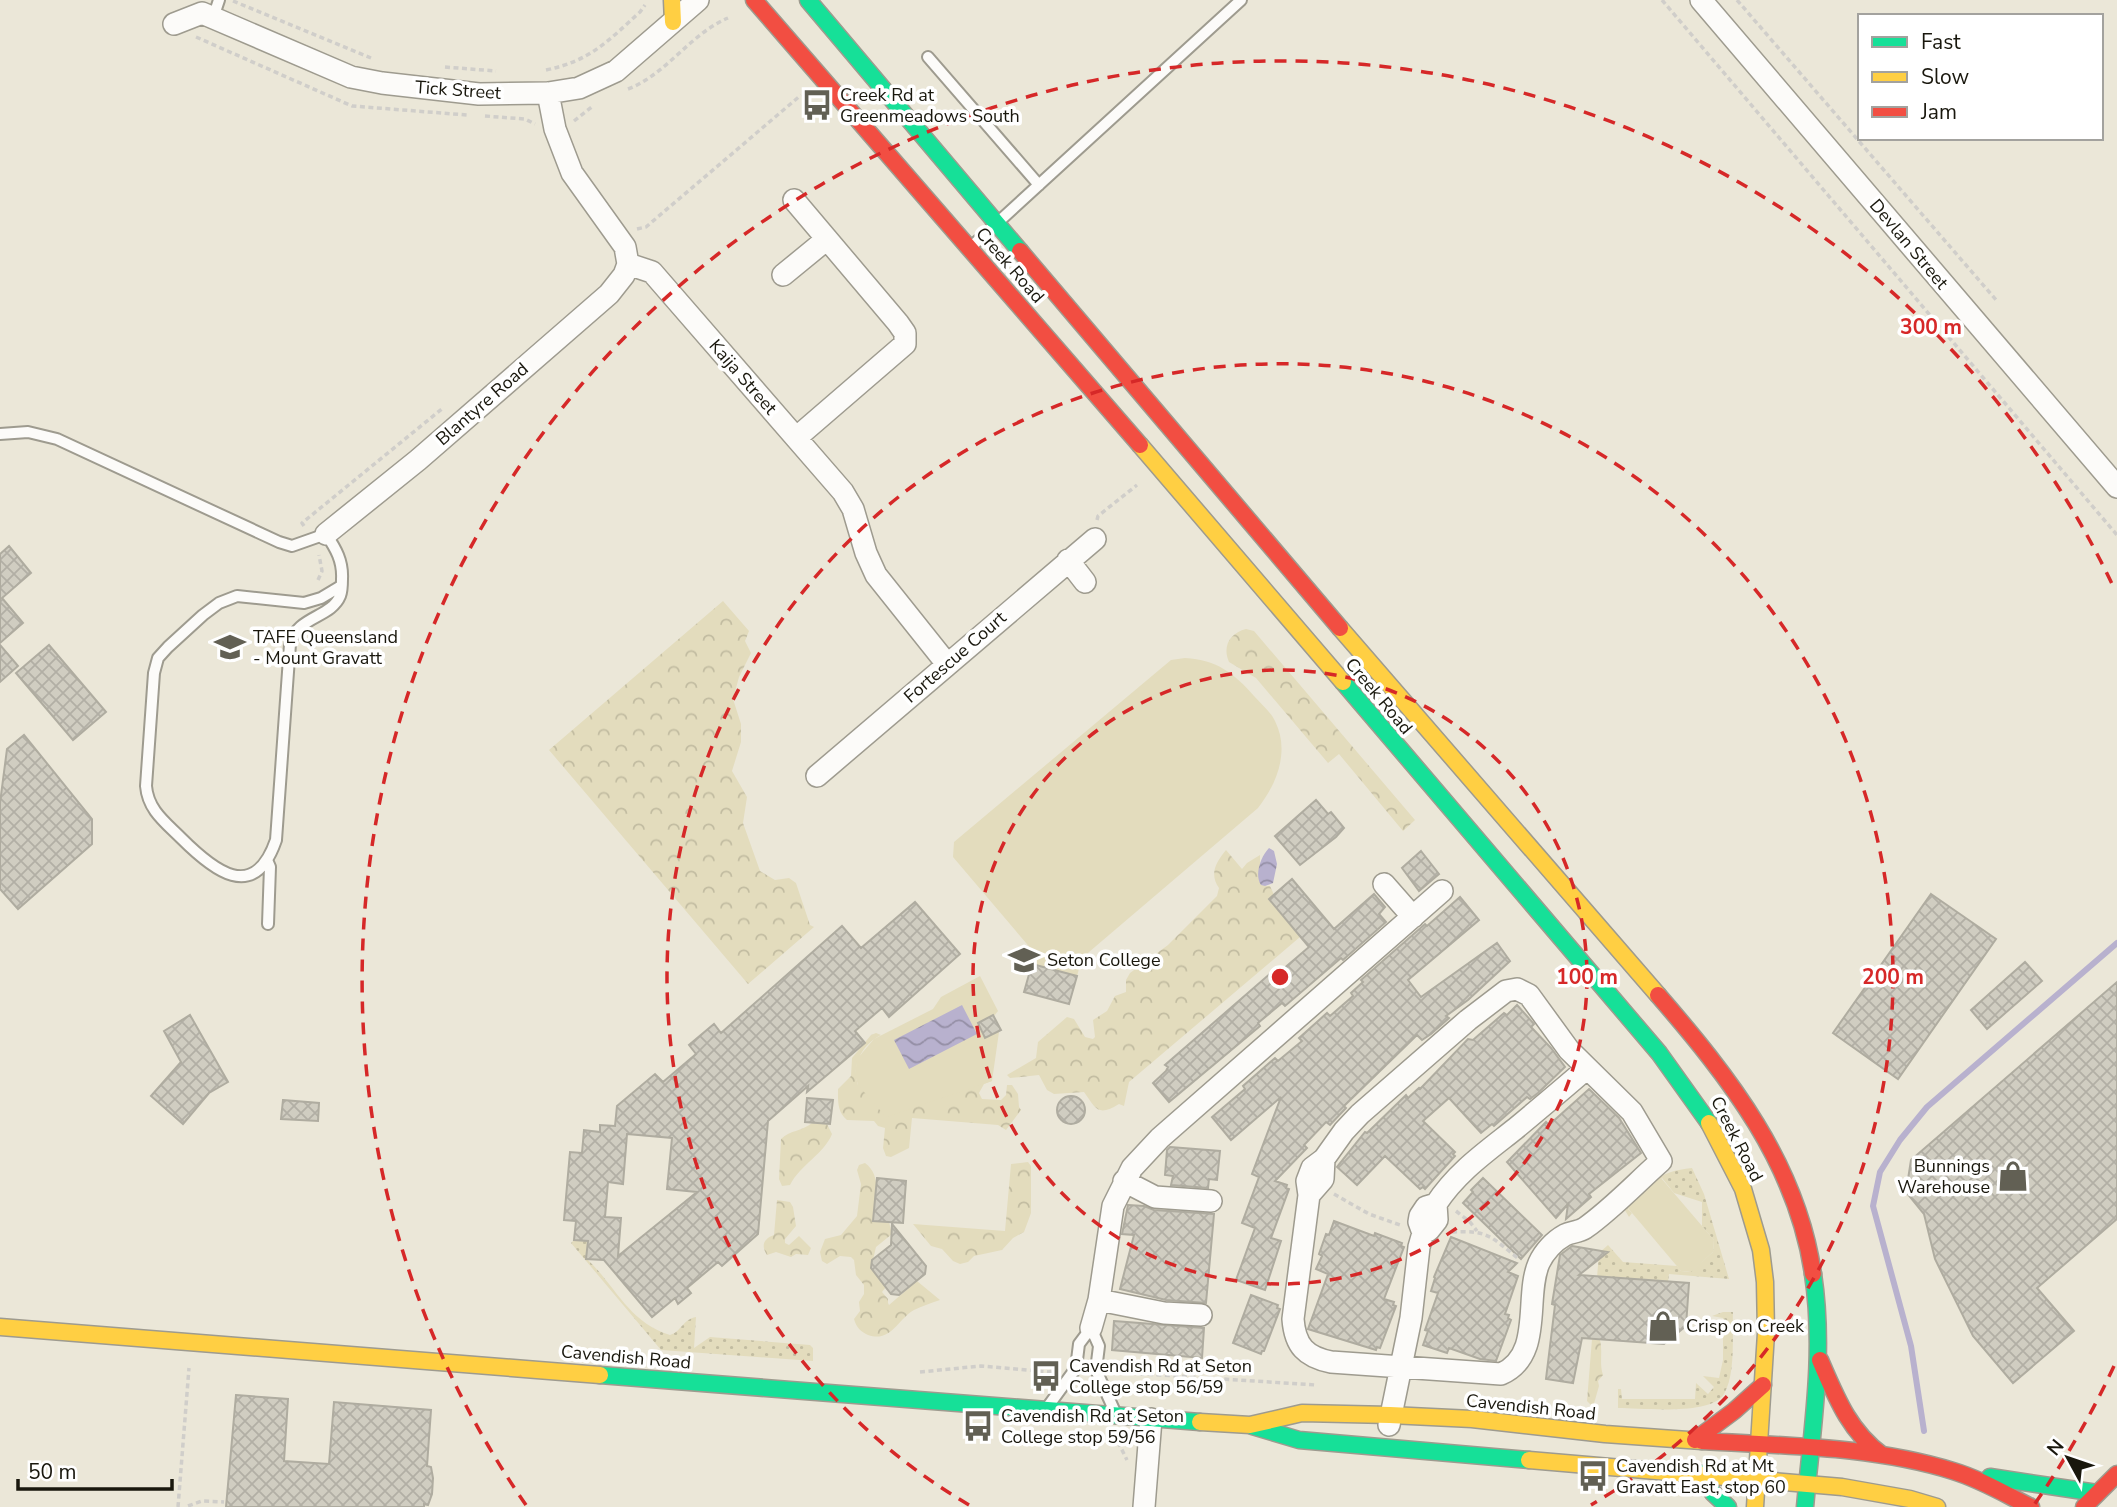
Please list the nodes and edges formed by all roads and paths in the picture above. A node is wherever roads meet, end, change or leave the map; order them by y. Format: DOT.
graph roads {
  1 [pos="232,0"];
  2 [pos="648,0"];
  3 [pos="672,0"];
  4 [pos="698,0"];
  5 [pos="754,0"];
  6 [pos="808,0"];
  7 [pos="1241,0"];
  8 [pos="1662,0"];
  9 [pos="1701,0"];
  10 [pos="1737,0"];
  11 [pos="208,8"];
  12 [pos="728,18"];
  13 [pos="673,22"];
  14 [pos="174,24"];
  15 [pos="928,57"];
  16 [pos="376,60"];
  17 [pos="443,67"];
  18 [pos="508,72"];
  19 [pos="540,72"];
  20 [pos="622,92"];
  21 [pos="548,93"];
  22 [pos="803,93"];
  23 [pos="599,101"];
  24 [pos="573,130"];
  25 [pos="1039,185"];
  26 [pos="794,200"];
  27 [pos="998,224"];
  28 [pos="633,226"];
  29 [pos="827,239"];
  30 [pos="970,248"];
  31 [pos="628,264"];
  32 [pos="783,275"];
  33 [pos="1997,302"];
  34 [pos="0,434"];
  35 [pos="796,438"];
  36 [pos="1137,485"];
  37 [pos="2117,487"];
  38 [pos="326,534"];
  39 [pos="2117,535"];
  40 [pos="1095,539"];
  41 [pos="1068,560"];
  42 [pos="1085,582"];
  43 [pos="341,586"];
  44 [pos="947,664"];
  45 [pos="817,776"];
  46 [pos="267,860"];
  47 [pos="1384,884"];
  48 [pos="1442,891"];
  49 [pos="1413,917"];
  50 [pos="268,924"];
  51 [pos="1586,1069"];
  52 [pos="1124,1181"];
  53 [pos="1211,1201"];
  54 [pos="1099,1300"];
  55 [pos="1201,1315"];
  56 [pos="0,1327"];
  57 [pos="1091,1328"];
  58 [pos="1817,1354"];
  59 [pos="190,1366"];
  60 [pos="1400,1367"];
  61 [pos="1076,1368"];
  62 [pos="1096,1370"];
  63 [pos="915,1373"];
  64 [pos="1329,1385"];
  65 [pos="1763,1385"];
  66 [pos="1046,1410"];
  67 [pos="1390,1415"];
  68 [pos="1117,1416"];
  69 [pos="1151,1419"];
  70 [pos="1250,1425"];
  71 [pos="1695,1440"];
  72 [pos="1760,1445"];
  73 [pos="1387,1447"];
  74 [pos="1810,1448"];
  75 [pos="1882,1455"];
  76 [pos="1699,1473"];
  77 [pos="2117,1474"];
  78 [pos="1974,1478"];
  79 [pos="1758,1479"];
  80 [pos="1807,1483"];
  81 [pos="2097,1493"];
  82 [pos="1910,1499"];
  83 [pos="224,1502"];
  84 [pos="178,1506"];
  85 [pos="188,1507"];
  86 [pos="1144,1507"];
  87 [pos="1728,1507"];
  88 [pos="1755,1507"];
  89 [pos="1805,1507"];
  90 [pos="1891,1507"];
  91 [pos="1937,1507"];
  92 [pos="2031,1507"];
  93 [pos="2084,1507"];
  1 -- 16 [label="path"];
  2 -- 19 [label="path"];
  3 -- 13 [label="main road"];
  4 -- 13 [label="street, Tick Street"];
  5 -- 30 [label="main road, Creek Road"];
  6 -- 27 [label="main road, Creek Road"];
  7 -- 25 [label="lane"];
  8 -- 39 [label="path"];
  9 -- 37 [label="street, Devlan Street"];
  10 -- 33 [label="path"];
  11 -- 14 [label="street, Tick Street"];
  11 -- 21 [label="street, Tick Street"];
  12 -- 20 [label="path"];
  13 -- 21 [label="street, Tick Street"];
  15 -- 25 [label="lane"];
  17 -- 18 [label="path"];
  21 -- 31 [label="street"];
  22 -- 28 [label="path"];
  23 -- 24 [label="path"];
  25 -- 27 [label="lane"];
  26 -- 29 [label="street"];
  27 -- 30 [label="lane"];
  27 -- 58 [label="main road, Creek Road"];
  29 -- 32 [label="street"];
  29 -- 35 [label="street"];
  30 -- 65 [label="main road, Creek Road"];
  31 -- 35 [label="street, Kaija Street"];
  31 -- 38 [label="street, Blantyre Road"];
  34 -- 38 [label="lane"];
  35 -- 44 [label="street, Kaija Street"];
  36 -- 40 [label="path"];
  38 -- 43 [label="lane"];
  40 -- 41 [label="street, Fortescue Court"];
  41 -- 42 [label="street"];
  41 -- 44 [label="street, Fortescue Court"];
  43 -- 46 [label="lane"];
  43 -- 46 [label="lane"];
  44 -- 45 [label="street, Fortescue Court"];
  46 -- 50 [label="lane"];
  47 -- 49 [label="street"];
  48 -- 49 [label="street"];
  49 -- 52 [label="street"];
  51 -- 60 [label="street"];
  51 -- 60 [label="street"];
  51 -- 60 [label="street"];
  52 -- 53 [label="street"];
  52 -- 54 [label="street"];
  54 -- 55 [label="street"];
  54 -- 57 [label="street"];
  56 -- 66 [label="main road, Cavendish Road"];
  57 -- 61 [label="lane"];
  57 -- 62 [label="lane"];
  58 -- 74 [label="main road, Creek Road"];
  58 -- 75 [label="main road"];
  59 -- 84 [label="path"];
  60 -- 67 [label="street"];
  61 -- 63 [label="path"];
  61 -- 66 [label="lane"];
  62 -- 64 [label="path"];
  62 -- 68 [label="lane"];
  65 -- 71 [label="main road"];
  65 -- 72 [label="main road, Creek Road"];
  66 -- 68 [label="main road, Cavendish Road"];
  67 -- 70 [label="main road, Cavendish Road"];
  67 -- 71 [label="main road, Cavendish Road"];
  67 -- 73 [label="street"];
  68 -- 69 [label="main road, Cavendish Road"];
  69 -- 70 [label="main road, Cavendish Road"];
  69 -- 86 [label="street"];
  70 -- 73 [label="main road, Cavendish Road"];
  71 -- 72 [label="main road, Cavendish Road"];
  72 -- 74 [label="main road, Cavendish Road"];
  72 -- 79 [label="main road, Creek Road"];
  73 -- 76 [label="main road, Cavendish Road"];
  74 -- 75 [label="main road, Cavendish Road"];
  74 -- 80 [label="main road, Creek Road"];
  75 -- 78 [label="main road, Cavendish Road"];
  76 -- 79 [label="main road, Cavendish Road"];
  76 -- 87 [label="main road"];
  77 -- 81 [label="main road"];
  78 -- 81 [label="main road"];
  78 -- 92 [label="main road"];
  79 -- 80 [label="main road, Cavendish Road"];
  79 -- 88 [label="main road, Creek Road"];
  80 -- 82 [label="main road, Cavendish Road"];
  80 -- 89 [label="main road, Creek Road"];
  81 -- 93 [label="main road"];
  82 -- 90 [label="main road"];
  82 -- 91 [label="main road, Cavendish Road"];
  83 -- 85 [label="path"];
  84 -- 85 [label="path"];
}
